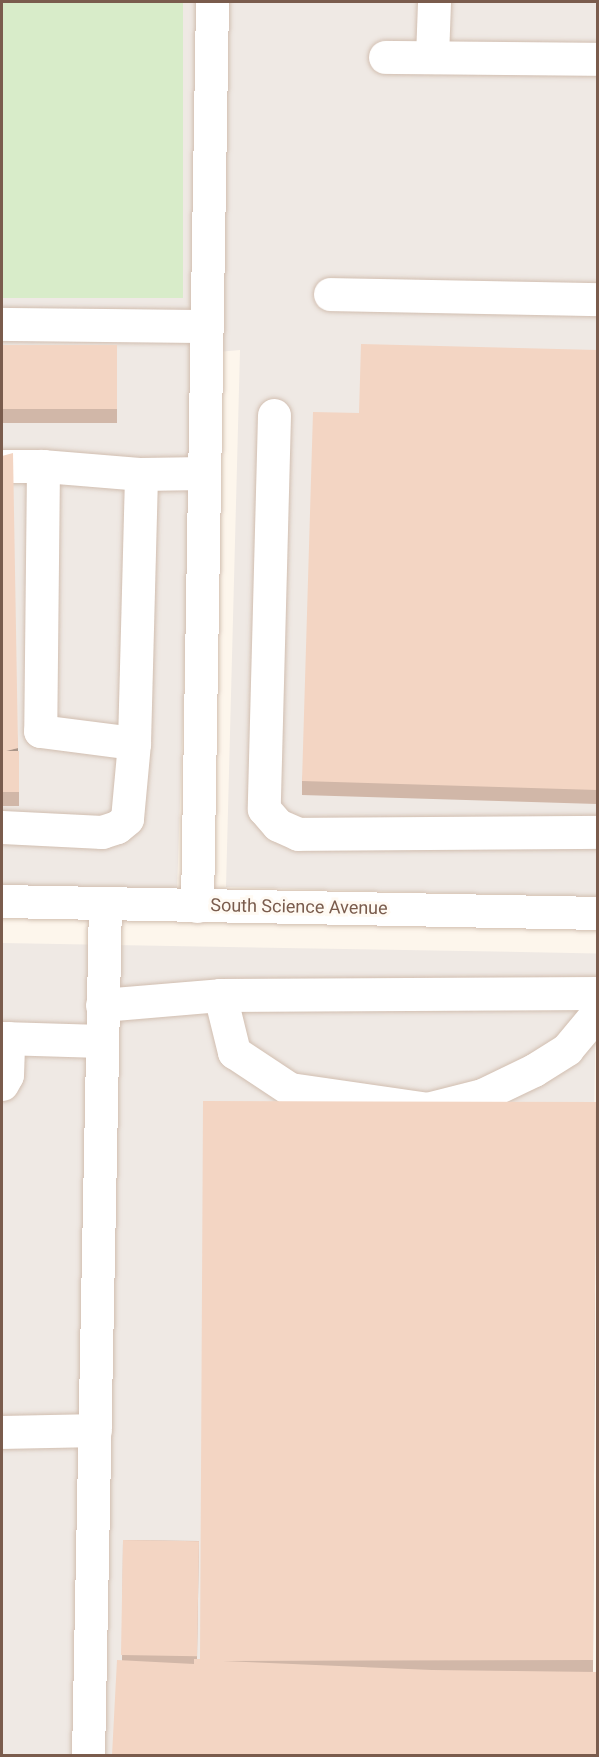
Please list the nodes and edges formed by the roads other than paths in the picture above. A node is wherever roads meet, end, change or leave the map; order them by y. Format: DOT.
graph roads {
  1 [pos="212,2"];
  2 [pos="434,2"];
  3 [pos="385,57"];
  4 [pos="432,57"];
  5 [pos="597,59"];
  6 [pos="330,294"];
  7 [pos="597,299"];
  8 [pos="2,324"];
  9 [pos="206,326"];
  10 [pos="274,416"];
  11 [pos="2,466"];
  12 [pos="43,466"];
  13 [pos="204,473"];
  14 [pos="141,474"];
  15 [pos="134,743"];
  16 [pos="2,828"];
  17 [pos="597,832"];
  18 [pos="2,902"];
  19 [pos="105,904"];
  20 [pos="197,906"];
  21 [pos="597,913"];
  22 [pos="597,993"];
  23 [pos="220,995"];
  24 [pos="102,1005"];
  25 [pos="597,1012"];
  26 [pos="5,1038"];
  27 [pos="101,1041"];
  28 [pos="2,1084"];
  29 [pos="95,1430"];
  30 [pos="2,1432"];
  31 [pos="88,1755"];
  1 -- 9 [label="street"];
  2 -- 4 [label="street"];
  3 -- 4 [label="street"];
  4 -- 5 [label="street"];
  6 -- 7 [label="street"];
  8 -- 9 [label="street"];
  9 -- 13 [label="street"];
  10 -- 17 [label="street"];
  11 -- 12 [label="street"];
  12 -- 14 [label="street"];
  12 -- 15 [label="street"];
  13 -- 14 [label="street"];
  13 -- 20 [label="street"];
  14 -- 15 [label="street"];
  15 -- 16 [label="street"];
  18 -- 19 [label="street, South Science Avenue"];
  19 -- 20 [label="street, South Science Avenue"];
  19 -- 24 [label="street"];
  20 -- 21 [label="street, South Science Avenue"];
  22 -- 23 [label="street"];
  23 -- 24 [label="street"];
  23 -- 25 [label="street"];
  24 -- 27 [label="street"];
  26 -- 27 [label="street"];
  26 -- 28 [label="street"];
  27 -- 29 [label="street"];
  29 -- 30 [label="street"];
  29 -- 31 [label="street"];
}
